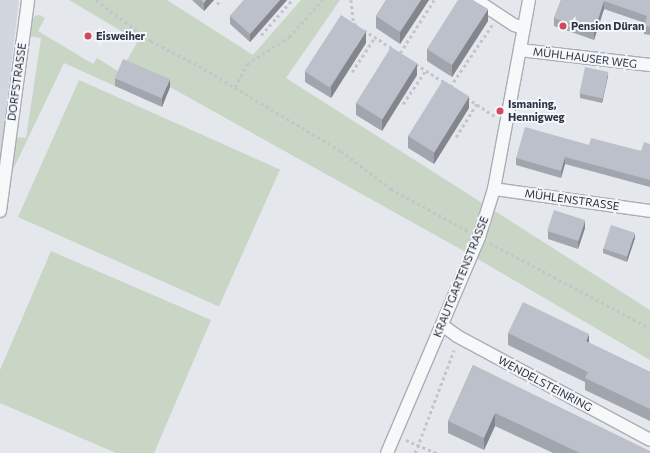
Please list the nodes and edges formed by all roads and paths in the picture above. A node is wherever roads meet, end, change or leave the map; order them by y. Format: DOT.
graph roads {
  1 [pos="28,0"];
  2 [pos="96,0"];
  3 [pos="221,0"];
  4 [pos="292,0"];
  5 [pos="322,0"];
  6 [pos="351,0"];
  7 [pos="434,0"];
  8 [pos="476,0"];
  9 [pos="529,0"];
  10 [pos="217,4"];
  11 [pos="493,24"];
  12 [pos="524,28"];
  13 [pos="261,35"];
  14 [pos="375,38"];
  15 [pos="520,50"];
  16 [pos="400,54"];
  17 [pos="406,58"];
  18 [pos="412,62"];
  19 [pos="650,65"];
  20 [pos="425,70"];
  21 [pos="352,72"];
  22 [pos="235,87"];
  23 [pos="450,87"];
  24 [pos="457,91"];
  25 [pos="464,96"];
  26 [pos="403,104"];
  27 [pos="477,104"];
  28 [pos="507,124"];
  29 [pos="456,137"];
  30 [pos="494,189"];
  31 [pos="0,211"];
  32 [pos="650,211"];
  33 [pos="479,237"];
  34 [pos="442,325"];
  35 [pos="650,328"];
  36 [pos="395,435"];
  37 [pos="650,440"];
  38 [pos="387,453"];
  39 [pos="437,453"];
  1 -- 31 [label="street, DORFSTRASSE"];
  2 -- 22 [label="path"];
  3 -- 10 [label="path"];
  4 -- 13 [label="path"];
  5 -- 22 [label="path"];
  6 -- 14 [label="path"];
  7 -- 16 [label="path"];
  8 -- 12 [label="street"];
  9 -- 12 [label="street, KRAUTGARTENSTRASSE"];
  11 -- 23 [label="path"];
  12 -- 15 [label="street, KRAUTGARTENSTRASSE"];
  14 -- 16 [label="path"];
  14 -- 21 [label="path"];
  15 -- 19 [label="street, MÜHLHAUSER WEG"];
  15 -- 28 [label="street, KRAUTGARTENSTRASSE"];
  16 -- 17 [label="path"];
  18 -- 20 [label="path"];
  20 -- 23 [label="path"];
  20 -- 26 [label="path"];
  22 -- 33 [label="path"];
  23 -- 24 [label="path"];
  25 -- 27 [label="path"];
  27 -- 28 [label="path"];
  27 -- 29 [label="path"];
  28 -- 30 [label="street, KRAUTGARTENSTRASSE"];
  30 -- 32 [label="street, MÜHLENSTRASSE"];
  30 -- 33 [label="street, KRAUTGARTENSTRASSE"];
  33 -- 34 [label="street, KRAUTGARTENSTRASSE"];
  33 -- 35 [label="path"];
  34 -- 36 [label="street, KRAUTGARTENSTRASSE"];
  34 -- 37 [label="street, WENDELSTEINRING"];
  36 -- 38 [label="street, KRAUTGARTENSTRASSE"];
  36 -- 39 [label="path"];
}
